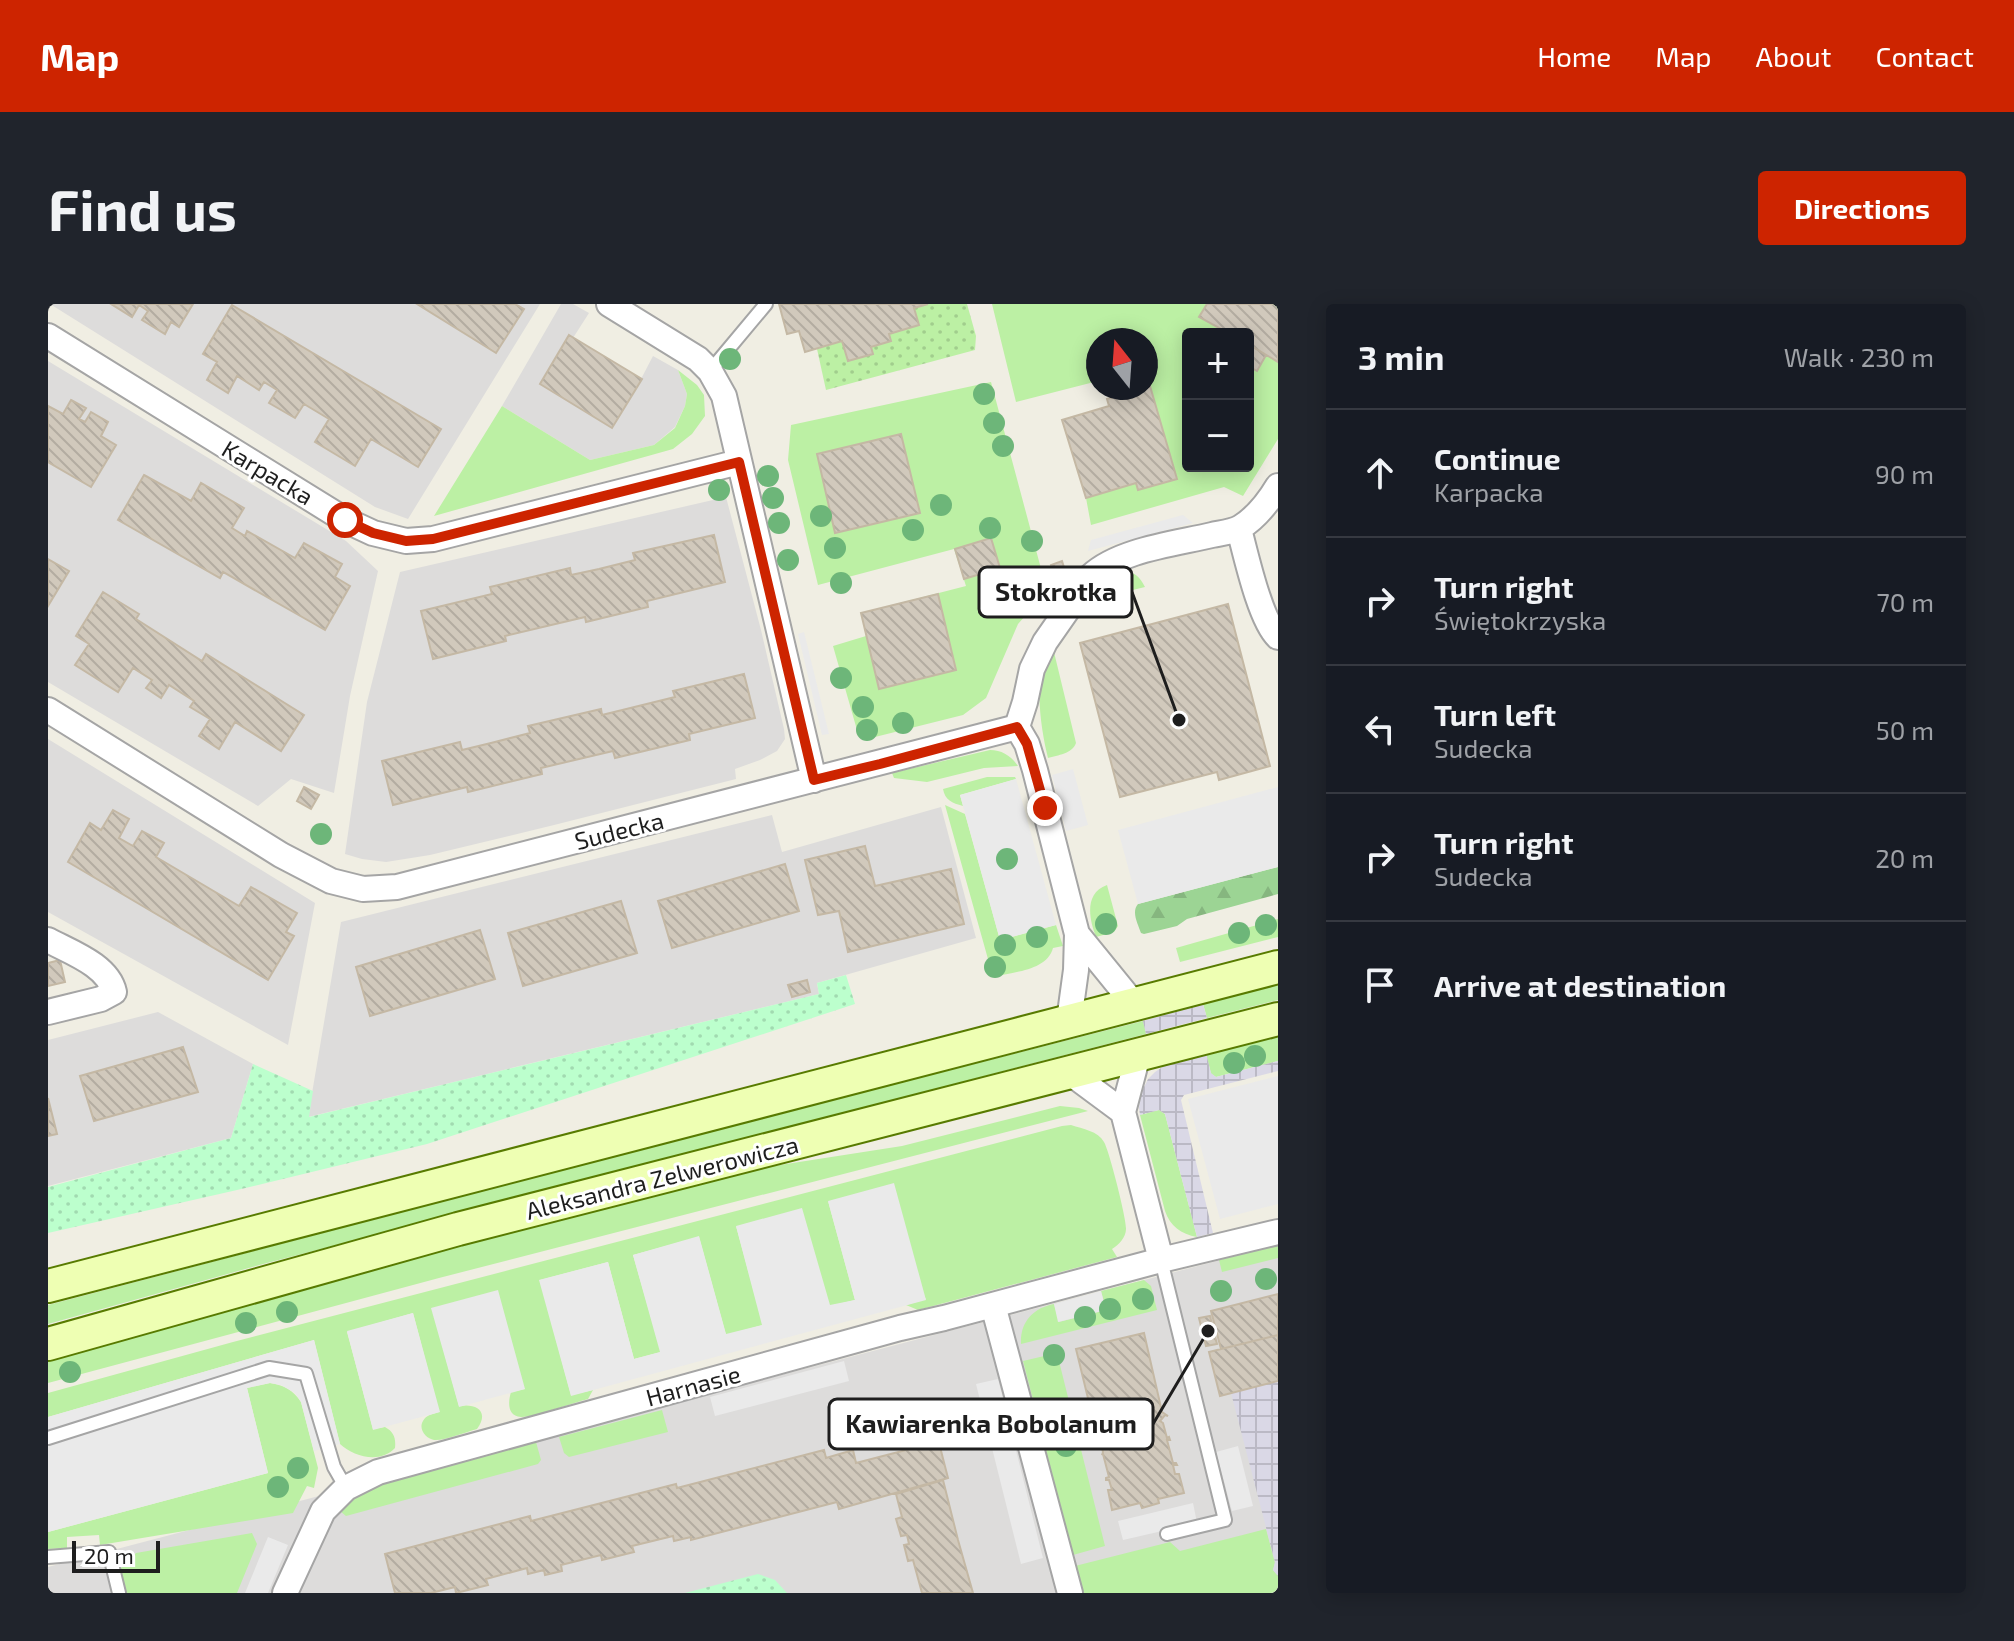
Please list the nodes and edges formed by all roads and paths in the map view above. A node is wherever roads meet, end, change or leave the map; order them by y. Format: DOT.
graph roads {
  1 [pos="609,304"];
  2 [pos="766,304"];
  3 [pos="48,336"];
  4 [pos="710,371"];
  5 [pos="739,462"];
  6 [pos="1278,486"];
  7 [pos="1239,529"];
  8 [pos="1278,637"];
  9 [pos="48,710"];
  10 [pos="1017,727"];
  11 [pos="814,780"];
  12 [pos="1077,934"];
  13 [pos="48,940"];
  14 [pos="1278,967"];
  15 [pos="1134,1004"];
  16 [pos="48,1012"];
  17 [pos="1278,1019"];
  18 [pos="1069,1021"];
  19 [pos="1138,1055"];
  20 [pos="1069,1072"];
  21 [pos="1123,1112"];
  22 [pos="1278,1232"];
  23 [pos="1161,1260"];
  24 [pos="48,1286"];
  25 [pos="993,1305"];
  26 [pos="48,1344"];
  27 [pos="48,1438"];
  28 [pos="346,1488"];
  29 [pos="1167,1534"];
  30 [pos="48,1557"];
  31 [pos="119,1593"];
  32 [pos="285,1593"];
  33 [pos="1070,1593"];
  1 -- 4 [label="street"];
  2 -- 4 [label="lane"];
  3 -- 5 [label="street, Karpacka"];
  4 -- 5 [label="street"];
  5 -- 11 [label="street"];
  6 -- 7 [label="street"];
  7 -- 8 [label="street"];
  7 -- 10 [label="street"];
  9 -- 11 [label="street, Sudecka"];
  10 -- 11 [label="street, Sudecka"];
  10 -- 12 [label="street"];
  12 -- 15 [label="street"];
  12 -- 18 [label="street"];
  13 -- 16 [label="street"];
  14 -- 15 [label="street, Aleksandra Zelwerowicza"];
  15 -- 18 [label="street, Aleksandra Zelwerowicza"];
  17 -- 19 [label="street, Aleksandra Zelwerowicza"];
  18 -- 24 [label="street, Aleksandra Zelwerowicza"];
  19 -- 20 [label="street, Aleksandra Zelwerowicza"];
  19 -- 21 [label="street"];
  20 -- 21 [label="street"];
  20 -- 26 [label="street, Aleksandra Zelwerowicza"];
  21 -- 23 [label="street"];
  22 -- 23 [label="street, Harnasie"];
  23 -- 25 [label="street, Harnasie"];
  23 -- 29 [label="lane"];
  25 -- 28 [label="street, Harnasie"];
  25 -- 33 [label="street"];
  27 -- 28 [label="lane"];
  28 -- 32 [label="street, Harnasie"];
  30 -- 31 [label="lane"];
}
